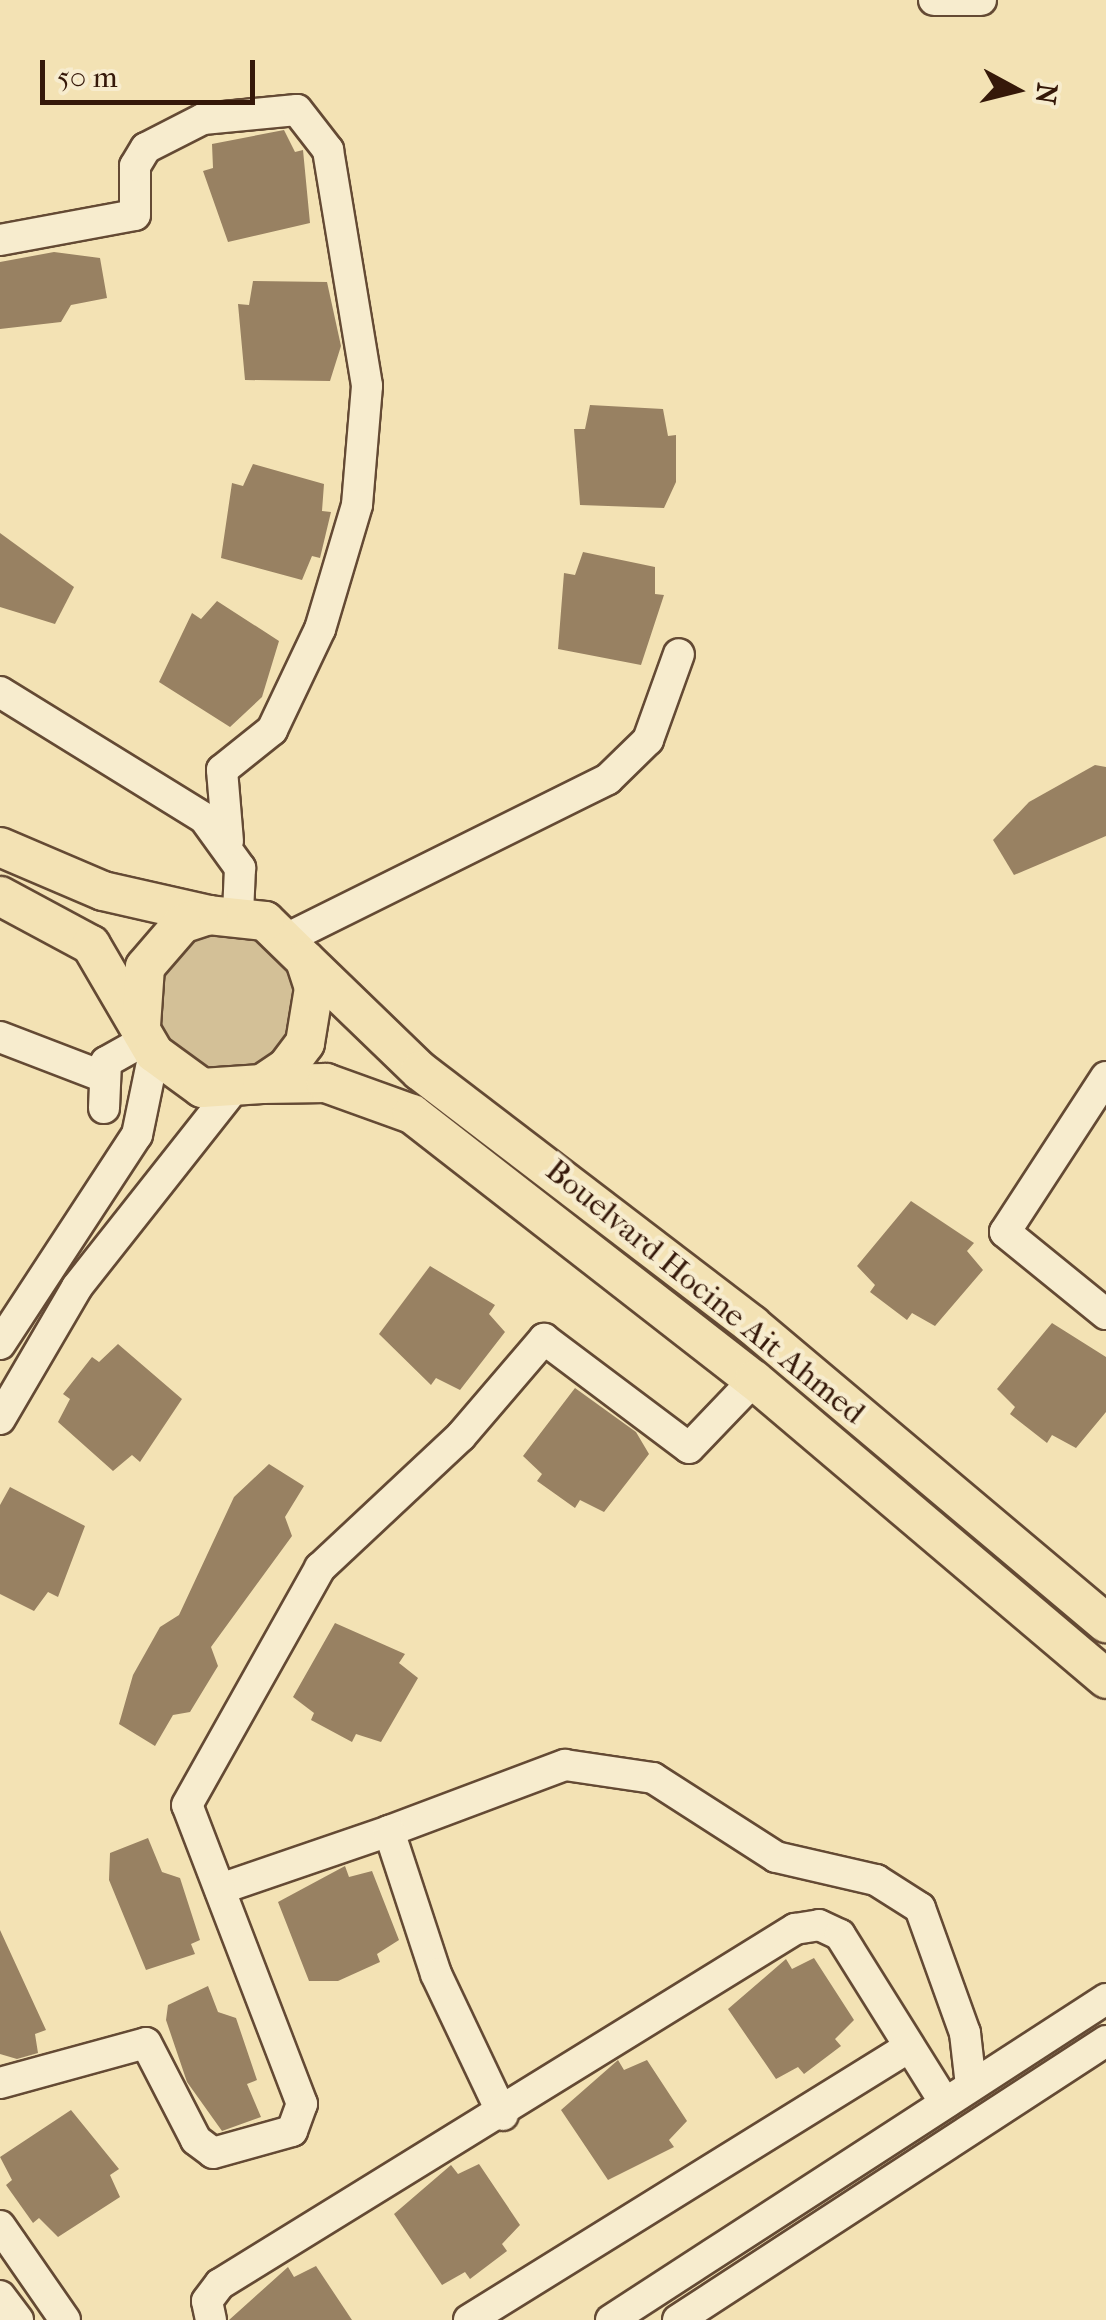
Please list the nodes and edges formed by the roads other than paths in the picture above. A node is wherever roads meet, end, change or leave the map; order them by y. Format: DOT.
graph roads {
  1 [pos="934,0"];
  2 [pos="981,0"];
  3 [pos="0,240"];
  4 [pos="679,654"];
  5 [pos="0,692"];
  6 [pos="228,842"];
  7 [pos="0,847"];
  8 [pos="0,896"];
  9 [pos="223,914"];
  10 [pos="297,949"];
  11 [pos="0,1038"];
  12 [pos="147,1040"];
  13 [pos="99,1075"];
  14 [pos="1106,1078"];
  15 [pos="247,1088"];
  16 [pos="104,1108"];
  17 [pos="1106,1314"];
  18 [pos="0,1344"];
  19 [pos="754,1380"];
  20 [pos="0,1419"];
  21 [pos="1106,1623"];
  22 [pos="1106,1679"];
  23 [pos="389,1831"];
  24 [pos="220,1890"];
  25 [pos="1106,1999"];
  26 [pos="1106,2041"];
  27 [pos="909,2048"];
  28 [pos="0,2083"];
  29 [pos="971,2086"];
  30 [pos="945,2103"];
  31 [pos="503,2115"];
  32 [pos="0,2226"];
  33 [pos="0,2296"];
  34 [pos="18,2320"];
  35 [pos="65,2320"];
  36 [pos="211,2320"];
  37 [pos="468,2320"];
  38 [pos="612,2320"];
  39 [pos="678,2320"];
  1 -- 2 [label="street"];
  3 -- 6 [label="street"];
  4 -- 10 [label="street"];
  5 -- 6 [label="street"];
  6 -- 9 [label="street"];
  7 -- 9 [label="main road"];
  8 -- 12 [label="main road"];
  9 -- 10 [label="main road"];
  9 -- 12 [label="main road"];
  10 -- 15 [label="main road"];
  10 -- 21 [label="main road, Bouelvard Hocine Ait Ahmed"];
  11 -- 13 [label="street"];
  12 -- 13 [label="street"];
  12 -- 15 [label="main road"];
  12 -- 18 [label="street"];
  13 -- 16 [label="street"];
  14 -- 17 [label="street"];
  15 -- 19 [label="main road"];
  15 -- 20 [label="street"];
  19 -- 22 [label="main road"];
  19 -- 24 [label="street"];
  23 -- 24 [label="street"];
  23 -- 29 [label="street"];
  23 -- 31 [label="street"];
  24 -- 28 [label="street"];
  25 -- 29 [label="street"];
  26 -- 39 [label="street"];
  27 -- 30 [label="street"];
  27 -- 31 [label="street"];
  27 -- 37 [label="street"];
  29 -- 30 [label="street"];
  30 -- 38 [label="street"];
  31 -- 36 [label="street"];
  32 -- 35 [label="street"];
  33 -- 34 [label="street"];
}
